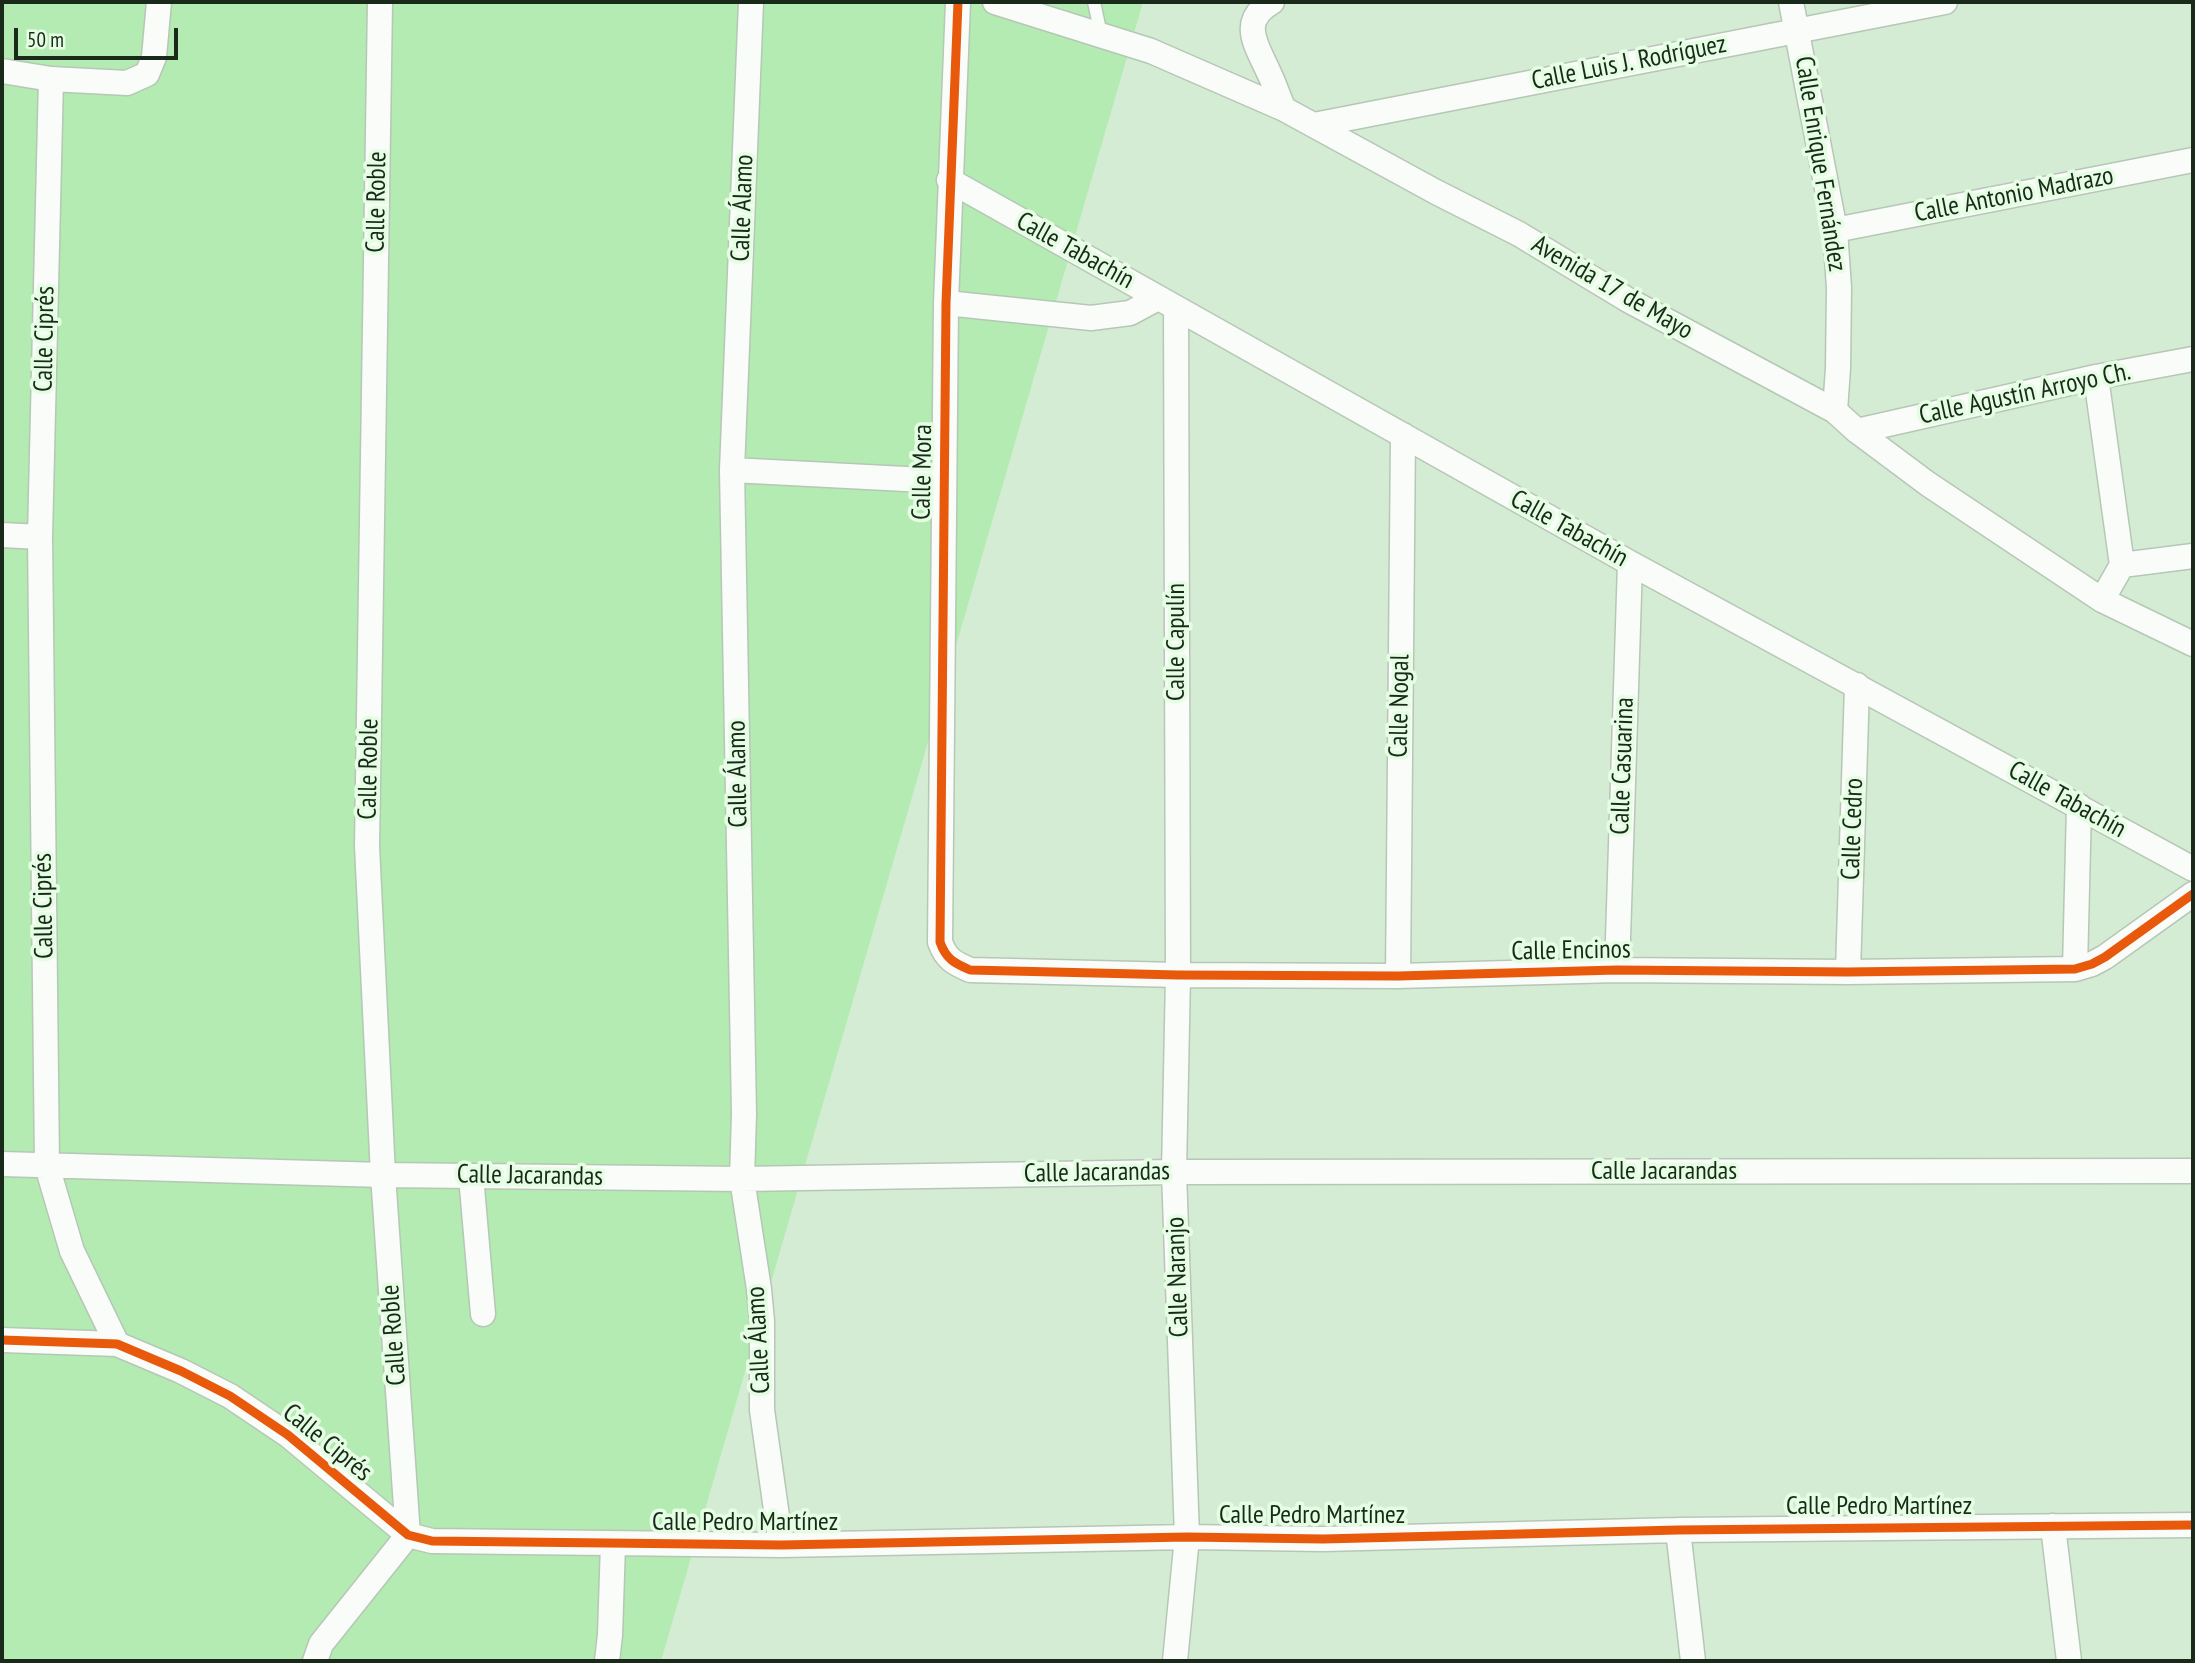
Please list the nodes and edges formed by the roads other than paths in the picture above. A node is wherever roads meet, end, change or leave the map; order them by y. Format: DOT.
graph roads {
  1 [pos="159,2"];
  2 [pos="380,2"];
  3 [pos="751,2"];
  4 [pos="958,2"];
  5 [pos="995,2"];
  6 [pos="1094,2"];
  7 [pos="1272,2"];
  8 [pos="1791,2"];
  9 [pos="1945,2"];
  10 [pos="1798,29"];
  11 [pos="1101,35"];
  12 [pos="2,71"];
  13 [pos="51,79"];
  14 [pos="1284,109"];
  15 [pos="1314,125"];
  16 [pos="2193,160"];
  17 [pos="949,180"];
  18 [pos="1835,230"];
  19 [pos="946,303"];
  20 [pos="1167,303"];
  21 [pos="2193,359"];
  22 [pos="2096,377"];
  23 [pos="1835,411"];
  24 [pos="1857,432"];
  25 [pos="1403,435"];
  26 [pos="732,470"];
  27 [pos="944,481"];
  28 [pos="2,536"];
  29 [pos="40,537"];
  30 [pos="2193,556"];
  31 [pos="1630,563"];
  32 [pos="2122,565"];
  33 [pos="2102,600"];
  34 [pos="2193,644"];
  35 [pos="1857,685"];
  36 [pos="2079,806"];
  37 [pos="2193,869"];
  38 [pos="2193,894"];
  39 [pos="940,942"];
  40 [pos="2075,969"];
  41 [pos="1617,970"];
  42 [pos="1848,972"];
  43 [pos="1178,975"];
  44 [pos="1398,976"];
  45 [pos="2,1164"];
  46 [pos="47,1166"];
  47 [pos="2193,1171"];
  48 [pos="1174,1172"];
  49 [pos="383,1175"];
  50 [pos="471,1176"];
  51 [pos="742,1179"];
  52 [pos="484,1314"];
  53 [pos="2,1340"];
  54 [pos="117,1344"];
  55 [pos="2193,1525"];
  56 [pos="2053,1527"];
  57 [pos="1678,1530"];
  58 [pos="1187,1537"];
  59 [pos="420,1538"];
  60 [pos="613,1544"];
  61 [pos="781,1545"];
  62 [pos="314,1661"];
  63 [pos="607,1661"];
  64 [pos="1175,1661"];
  65 [pos="1693,1661"];
  66 [pos="2068,1661"];
  1 -- 13 [label="street"];
  2 -- 49 [label="street, Calle Roble"];
  3 -- 26 [label="street, Calle Álamo"];
  4 -- 17 [label="street, Calle Mora"];
  5 -- 11 [label="street, Avenida 17 de Mayo"];
  6 -- 11 [label="lane"];
  7 -- 14 [label="street"];
  8 -- 10 [label="street, Calle Enrique Fernández"];
  9 -- 10 [label="street, Calle Luis J. Rodríguez"];
  10 -- 15 [label="street, Calle Luis J. Rodríguez"];
  10 -- 18 [label="street, Calle Enrique Fernández"];
  11 -- 14 [label="street, Avenida 17 de Mayo"];
  12 -- 13 [label="street"];
  13 -- 29 [label="street, Calle Ciprés"];
  14 -- 15 [label="street, Avenida 17 de Mayo"];
  15 -- 23 [label="street, Avenida 17 de Mayo"];
  16 -- 18 [label="street, Calle Antonio Madrazo"];
  17 -- 19 [label="street, Calle Mora"];
  17 -- 20 [label="street, Calle Tabachín"];
  18 -- 23 [label="street, Calle Enrique Fernández"];
  19 -- 20 [label="street"];
  19 -- 27 [label="street, Calle Mora"];
  20 -- 25 [label="street, Calle Tabachín"];
  20 -- 43 [label="street, Calle Capulín"];
  21 -- 22 [label="street, Calle Agustín Arroyo Ch."];
  22 -- 24 [label="street, Calle Agustín Arroyo Ch."];
  22 -- 32 [label="street"];
  23 -- 24 [label="street, Avenida 17 de Mayo"];
  24 -- 33 [label="street, Avenida 17 de Mayo"];
  25 -- 31 [label="street, Calle Tabachín"];
  25 -- 44 [label="street, Calle Nogal"];
  26 -- 27 [label="street"];
  26 -- 51 [label="street, Calle Álamo"];
  27 -- 39 [label="street, Calle Mora"];
  28 -- 29 [label="street"];
  29 -- 46 [label="street, Calle Ciprés"];
  30 -- 32 [label="street"];
  31 -- 35 [label="street, Calle Tabachín"];
  31 -- 41 [label="street, Calle Casuarina"];
  32 -- 33 [label="street"];
  33 -- 34 [label="street, Avenida 17 de Mayo"];
  35 -- 36 [label="street, Calle Tabachín"];
  35 -- 42 [label="street, Calle Cedro"];
  36 -- 37 [label="street, Calle Tabachín"];
  36 -- 40 [label="street"];
  38 -- 40 [label="street, Calle Encinos"];
  39 -- 43 [label="street, Calle Encinos"];
  40 -- 42 [label="street, Calle Encinos"];
  41 -- 42 [label="street, Calle Encinos"];
  41 -- 44 [label="street, Calle Encinos"];
  43 -- 44 [label="street, Calle Encinos"];
  43 -- 48 [label="street, Calle Naranjo"];
  45 -- 46 [label="street, Calle Jacarandas"];
  46 -- 49 [label="street, Calle Jacarandas"];
  46 -- 54 [label="street, Calle Ciprés"];
  47 -- 48 [label="street, Calle Jacarandas"];
  48 -- 51 [label="street, Calle Jacarandas"];
  48 -- 58 [label="street, Calle Naranjo"];
  49 -- 50 [label="street, Calle Jacarandas"];
  49 -- 59 [label="street, Calle Roble"];
  50 -- 51 [label="street, Calle Jacarandas"];
  50 -- 52 [label="street"];
  51 -- 61 [label="street, Calle Álamo"];
  53 -- 54 [label="street"];
  54 -- 59 [label="street, Calle Ciprés"];
  55 -- 56 [label="street, Calle Pedro Martínez"];
  56 -- 57 [label="street, Calle Pedro Martínez"];
  56 -- 66 [label="street"];
  57 -- 58 [label="street, Calle Pedro Martínez"];
  57 -- 65 [label="street"];
  58 -- 61 [label="street, Calle Pedro Martínez"];
  58 -- 64 [label="street, Calle Naranjo"];
  59 -- 60 [label="street, Calle Pedro Martínez"];
  59 -- 62 [label="street"];
  60 -- 61 [label="street, Calle Pedro Martínez"];
  60 -- 63 [label="street"];
}
